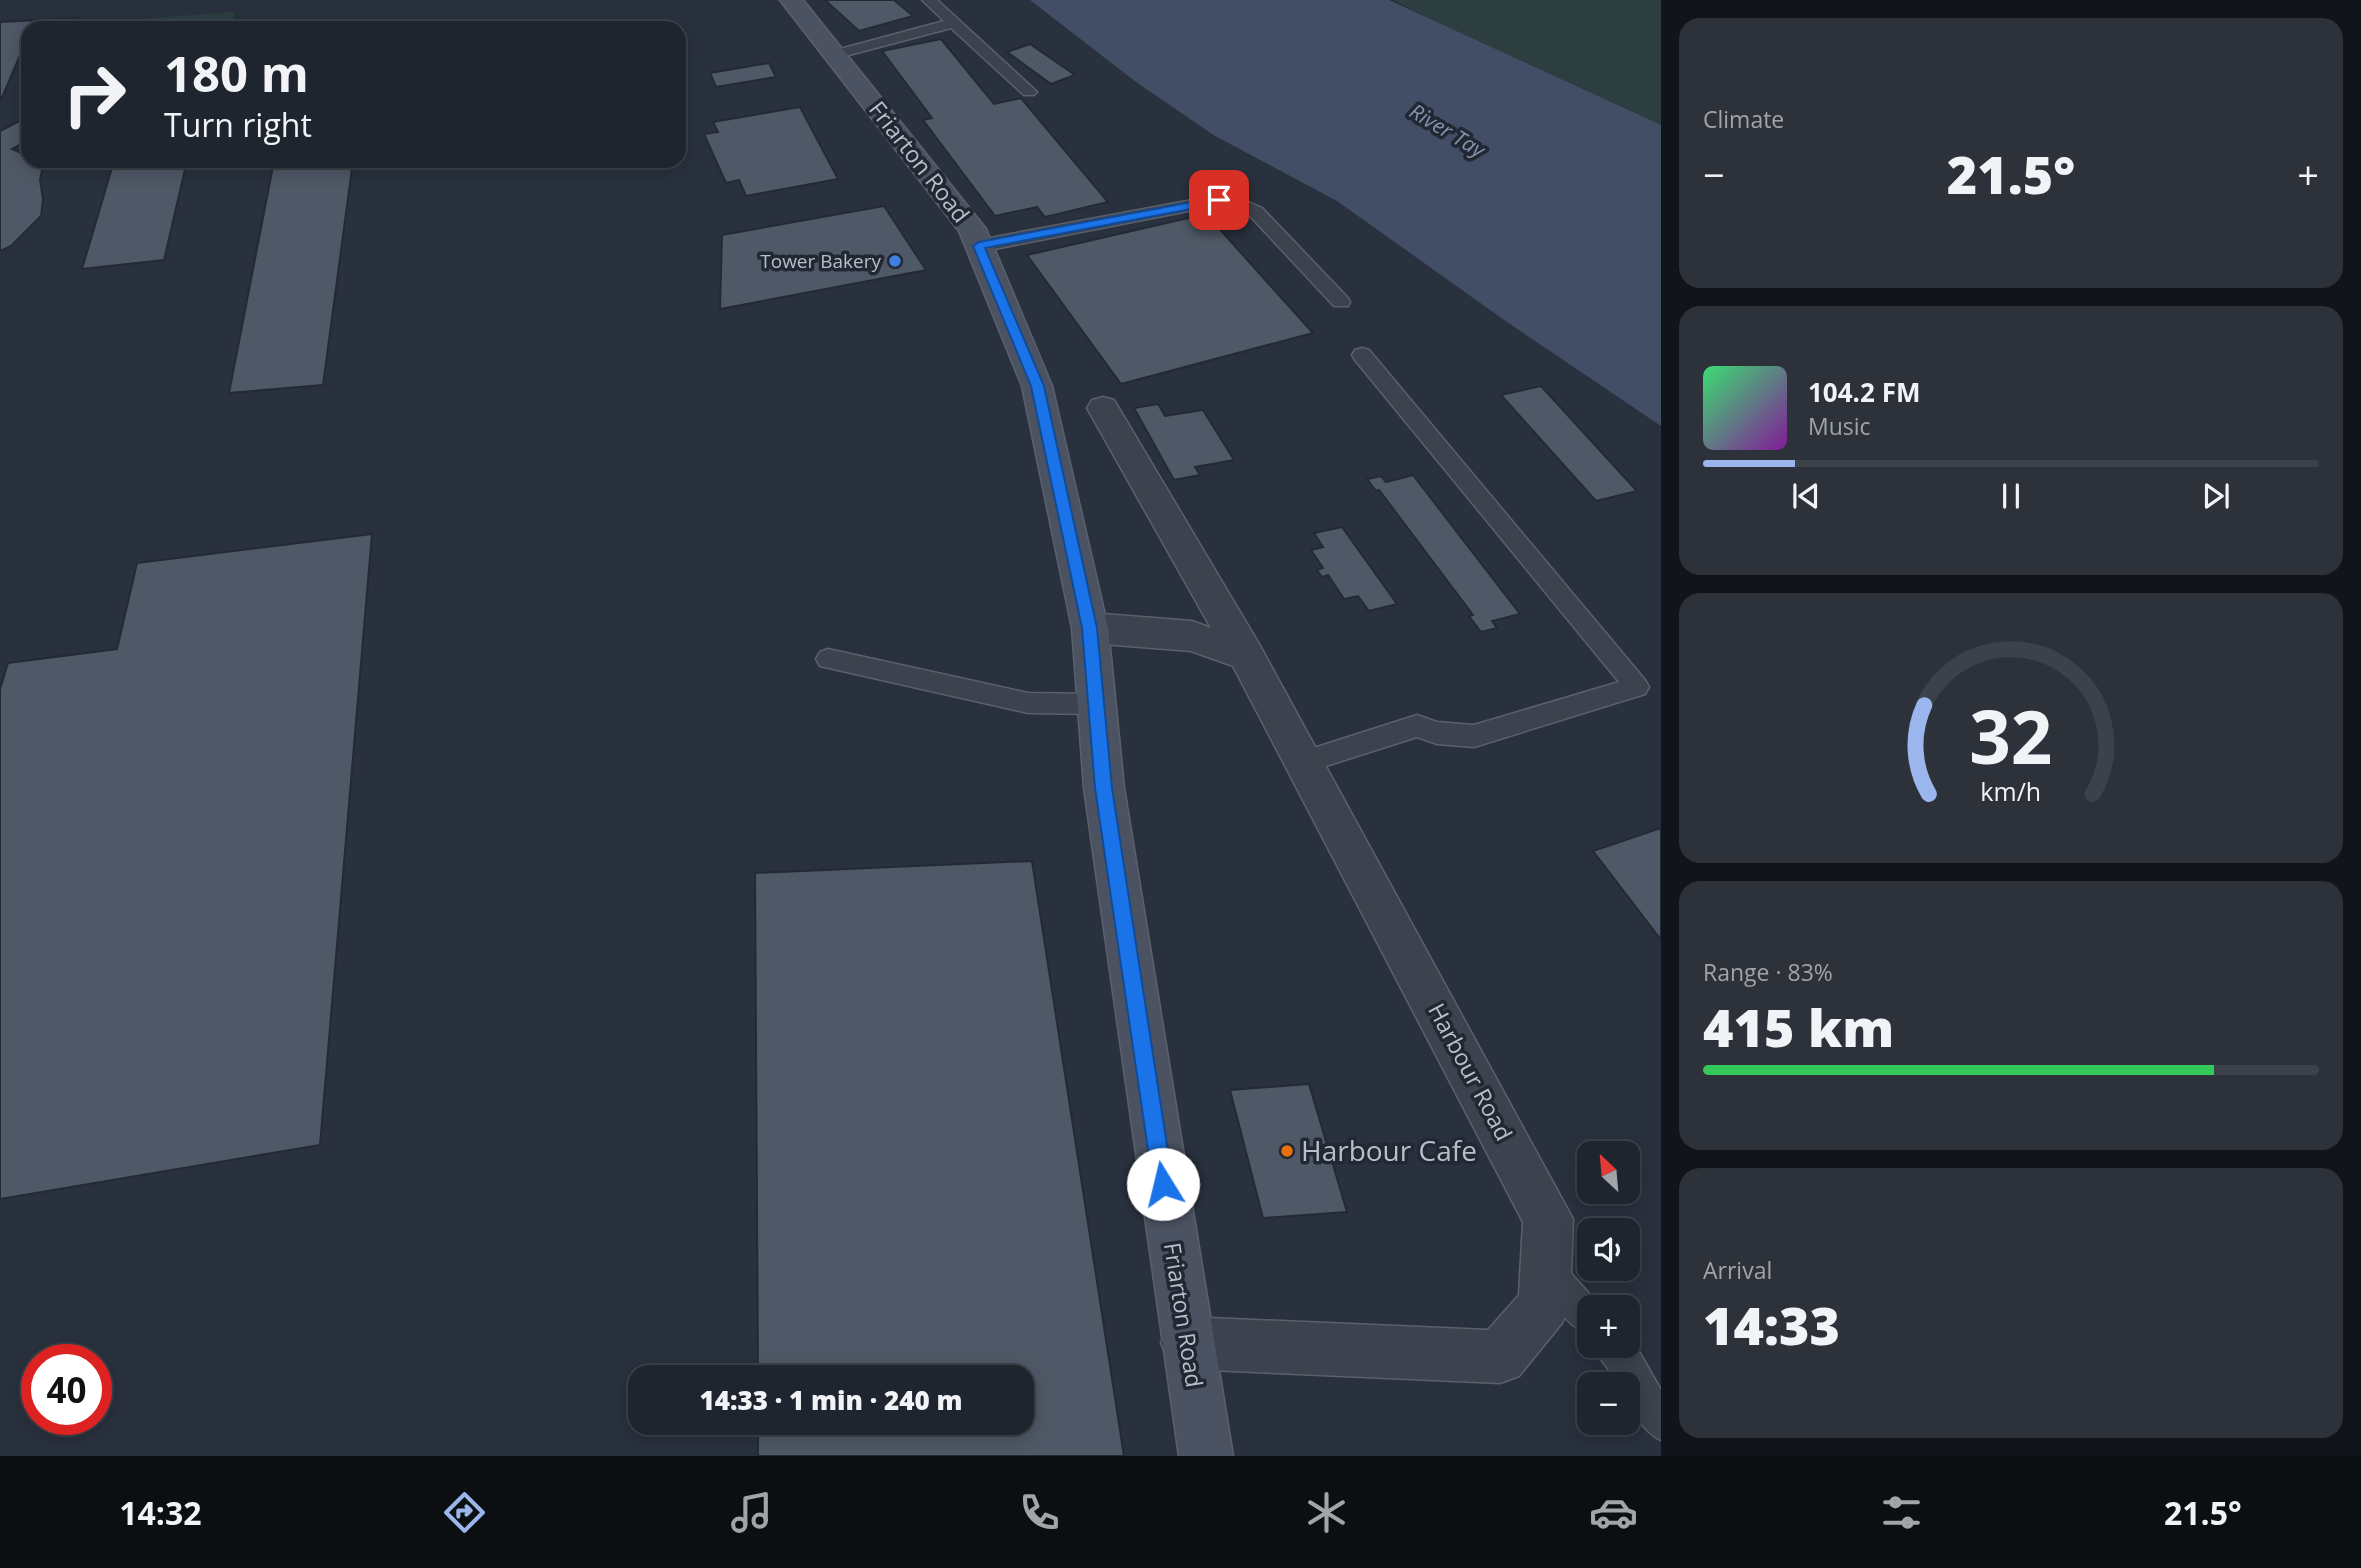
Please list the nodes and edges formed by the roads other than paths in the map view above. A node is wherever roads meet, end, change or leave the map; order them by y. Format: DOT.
graph roads {
  1 [pos="791,0"];
  2 [pos="929,0"];
  3 [pos="954,23"];
  4 [pos="834,55"];
  5 [pos="1029,92"];
  6 [pos="979,246"];
  7 [pos="1341,302"];
  8 [pos="1362,355"];
  9 [pos="1103,408"];
  10 [pos="1090,628"];
  11 [pos="1247,655"];
  12 [pos="828,659"];
  13 [pos="1096,704"];
  14 [pos="1304,762"];
  15 [pos="1546,1269"];
  16 [pos="1577,1305"];
  17 [pos="1187,1343"];
  18 [pos="1622,1358"];
  19 [pos="1661,1423"];
  20 [pos="1206,1456"];
  1 -- 4 [label="street, Friarton Road"];
  2 -- 3 [label="lane"];
  3 -- 4 [label="lane"];
  3 -- 5 [label="lane"];
  4 -- 6 [label="street, Friarton Road"];
  6 -- 7 [label="lane"];
  6 -- 10 [label="street, Friarton Road"];
  8 -- 14 [label="lane"];
  9 -- 11 [label="street, Harbour Road"];
  10 -- 11 [label="street"];
  10 -- 13 [label="street, Friarton Road"];
  11 -- 14 [label="street, Harbour Road"];
  12 -- 13 [label="lane"];
  13 -- 17 [label="street, Friarton Road"];
  14 -- 15 [label="street, Harbour Road"];
  15 -- 16 [label="lane"];
  15 -- 17 [label="street, Harbour Road"];
  17 -- 20 [label="street, Friarton Road"];
  18 -- 19 [label="lane"];
}
